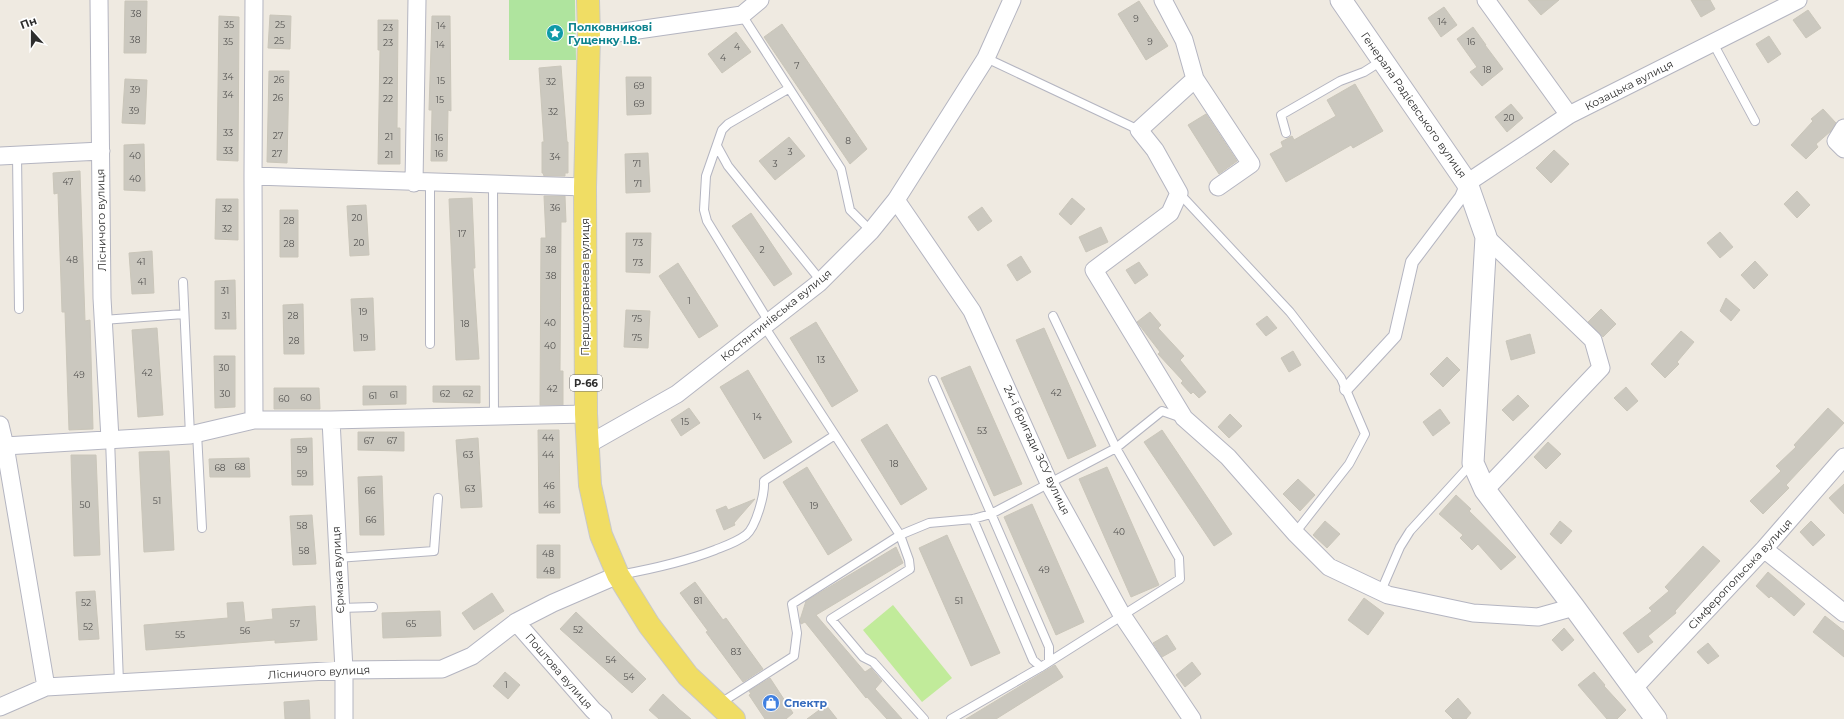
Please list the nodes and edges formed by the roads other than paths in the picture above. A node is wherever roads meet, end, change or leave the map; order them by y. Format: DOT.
graph roads {
  1 [pos="99,0"];
  2 [pos="254,0"];
  3 [pos="417,0"];
  4 [pos="588,0"];
  5 [pos="760,0"];
  6 [pos="1012,0"];
  7 [pos="1163,0"];
  8 [pos="1341,0"];
  9 [pos="1486,0"];
  10 [pos="1798,0"];
  11 [pos="742,15"];
  12 [pos="589,36"];
  13 [pos="1712,43"];
  14 [pos="986,58"];
  15 [pos="1383,60"];
  16 [pos="1195,79"];
  17 [pos="788,89"];
  18 [pos="1569,115"];
  19 [pos="1755,121"];
  20 [pos="1139,130"];
  21 [pos="1286,133"];
  22 [pos="717,146"];
  23 [pos="101,151"];
  24 [pos="17,155"];
  25 [pos="0,156"];
  26 [pos="252,176"];
  27 [pos="422,183"];
  28 [pos="1468,183"];
  29 [pos="493,185"];
  30 [pos="585,187"];
  31 [pos="1218,187"];
  32 [pos="1179,193"];
  33 [pos="896,200"];
  34 [pos="871,231"];
  35 [pos="1486,237"];
  36 [pos="821,281"];
  37 [pos="183,282"];
  38 [pos="19,309"];
  39 [pos="184,314"];
  40 [pos="1053,316"];
  41 [pos="103,320"];
  42 [pos="766,324"];
  43 [pos="430,344"];
  44 [pos="933,380"];
  45 [pos="1346,389"];
  46 [pos="586,414"];
  47 [pos="494,417"];
  48 [pos="1184,418"];
  49 [pos="254,420"];
  50 [pos="331,420"];
  51 [pos="0,425"];
  52 [pos="194,434"];
  53 [pos="835,435"];
  54 [pos="110,440"];
  55 [pos="587,445"];
  56 [pos="5,446"];
  57 [pos="1116,448"];
  58 [pos="1844,457"];
  59 [pos="1473,460"];
  60 [pos="1050,483"];
  61 [pos="1485,490"];
  62 [pos="438,498"];
  63 [pos="991,514"];
  64 [pos="973,519"];
  65 [pos="202,528"];
  66 [pos="1295,533"];
  67 [pos="900,535"];
  68 [pos="1764,550"];
  69 [pos="337,558"];
  70 [pos="618,575"];
  71 [pos="1381,591"];
  72 [pos="1574,606"];
  73 [pos="373,607"];
  74 [pos="340,608"];
  75 [pos="1844,613"];
  76 [pos="1122,615"];
  77 [pos="516,622"];
  78 [pos="1049,661"];
  79 [pos="1041,667"];
  80 [pos="344,670"];
  81 [pos="119,683"];
  82 [pos="46,687"];
  83 [pos="1633,689"];
  84 [pos="0,707"];
  85 [pos="726,712"];
  86 [pos="344,719"];
  87 [pos="603,719"];
  88 [pos="924,719"];
  89 [pos="951,719"];
  90 [pos="1192,719"];
  91 [pos="1656,719"];
  1 -- 23 [label="street, Лісничого вулиця"];
  2 -- 26 [label="street"];
  3 -- 27 [label="street"];
  4 -- 12 [label="main road, Першотравнева вулиця / Р-66"];
  5 -- 11 [label="street"];
  6 -- 14 [label="street, Костянтинівська вулиця"];
  7 -- 16 [label="street"];
  8 -- 15 [label="street, Генерала Радієвського вулиця"];
  9 -- 18 [label="street"];
  10 -- 13 [label="street, Козацька вулиця"];
  11 -- 12 [label="street"];
  11 -- 17 [label="lane"];
  12 -- 30 [label="main road, Першотравнева вулиця / Р-66"];
  13 -- 18 [label="street, Козацька вулиця"];
  13 -- 19 [label="lane"];
  14 -- 20 [label="lane"];
  14 -- 33 [label="street, Костянтинівська вулиця"];
  15 -- 21 [label="lane"];
  15 -- 28 [label="street, Генерала Радієвського вулиця"];
  16 -- 20 [label="street"];
  16 -- 31 [label="street"];
  17 -- 22 [label="lane"];
  17 -- 34 [label="lane"];
  18 -- 28 [label="street, Козацька вулиця"];
  20 -- 32 [label="street"];
  22 -- 36 [label="lane"];
  22 -- 42 [label="lane"];
  23 -- 24 [label="street"];
  23 -- 41 [label="street, Лісничого вулиця"];
  24 -- 25 [label="street"];
  24 -- 38 [label="lane"];
  26 -- 27 [label="street"];
  26 -- 49 [label="street"];
  27 -- 29 [label="street"];
  27 -- 43 [label="lane"];
  28 -- 35 [label="street, Генерала Радієвського вулиця"];
  28 -- 45 [label="street"];
  29 -- 30 [label="street"];
  29 -- 47 [label="lane"];
  30 -- 46 [label="main road, Першотравнева вулиця / Р-66"];
  32 -- 45 [label="lane"];
  32 -- 48 [label="street"];
  33 -- 34 [label="street, Костянтинівська вулиця"];
  33 -- 60 [label="street, 24-ї бригади ЗСУ вулиця"];
  34 -- 36 [label="street, Костянтинівська вулиця"];
  35 -- 59 [label="street, Генерала Радієвського вулиця"];
  35 -- 61 [label="street, Генерала Радієвського вулиця"];
  36 -- 42 [label="street, Костянтинівська вулиця"];
  37 -- 39 [label="lane"];
  39 -- 41 [label="lane"];
  39 -- 52 [label="lane"];
  40 -- 57 [label="lane"];
  41 -- 54 [label="street, Лісничого вулиця"];
  42 -- 53 [label="lane"];
  42 -- 55 [label="street, Костянтинівська вулиця"];
  44 -- 63 [label="lane"];
  45 -- 66 [label="lane"];
  46 -- 47 [label="street"];
  46 -- 55 [label="main road, Першотравнева вулиця / Р-66"];
  47 -- 50 [label="street"];
  48 -- 57 [label="lane"];
  48 -- 66 [label="street"];
  49 -- 50 [label="street"];
  49 -- 52 [label="street"];
  50 -- 69 [label="street, Єрмака вулиця"];
  51 -- 56 [label="street"];
  52 -- 54 [label="street"];
  52 -- 65 [label="lane"];
  53 -- 67 [label="lane"];
  53 -- 70 [label="lane"];
  54 -- 56 [label="street"];
  54 -- 81 [label="lane"];
  55 -- 70 [label="main road, Першотравнева вулиця / Р-66"];
  56 -- 82 [label="street"];
  57 -- 60 [label="lane"];
  57 -- 76 [label="lane"];
  58 -- 68 [label="street, Сімферопольська вулиця"];
  59 -- 61 [label="street, Генерала Радієвського вулиця"];
  59 -- 71 [label="lane"];
  60 -- 63 [label="lane"];
  60 -- 76 [label="street, 24-ї бригади ЗСУ вулиця"];
  61 -- 72 [label="street, Генерала Радієвського вулиця"];
  62 -- 69 [label="lane"];
  63 -- 64 [label="lane"];
  63 -- 78 [label="lane"];
  64 -- 67 [label="lane"];
  64 -- 79 [label="lane"];
  66 -- 71 [label="street"];
  67 -- 85 [label="lane"];
  67 -- 88 [label="lane"];
  68 -- 75 [label="street"];
  68 -- 83 [label="street, Сімферопольська вулиця"];
  69 -- 74 [label="street, Єрмака вулиця"];
  70 -- 77 [label="street, Лісничого вулиця"];
  70 -- 85 [label="main road, Першотравнева вулиця / Р-66"];
  71 -- 72 [label="street"];
  72 -- 83 [label="street, Генерала Радієвського вулиця"];
  73 -- 74 [label="lane"];
  74 -- 80 [label="street, Єрмака вулиця"];
  76 -- 78 [label="lane"];
  76 -- 90 [label="street, 24-ї бригади ЗСУ вулиця"];
  77 -- 80 [label="street, Лісничого вулиця"];
  77 -- 87 [label="street, Поштова вулиця"];
  78 -- 79 [label="lane"];
  79 -- 89 [label="lane"];
  80 -- 81 [label="street, Лісничого вулиця"];
  80 -- 86 [label="street, Єрмака вулиця"];
  81 -- 82 [label="street, Лісничого вулиця"];
  82 -- 84 [label="street, Лісничого вулиця"];
  83 -- 91 [label="street, Генерала Радієвського вулиця"];
}
